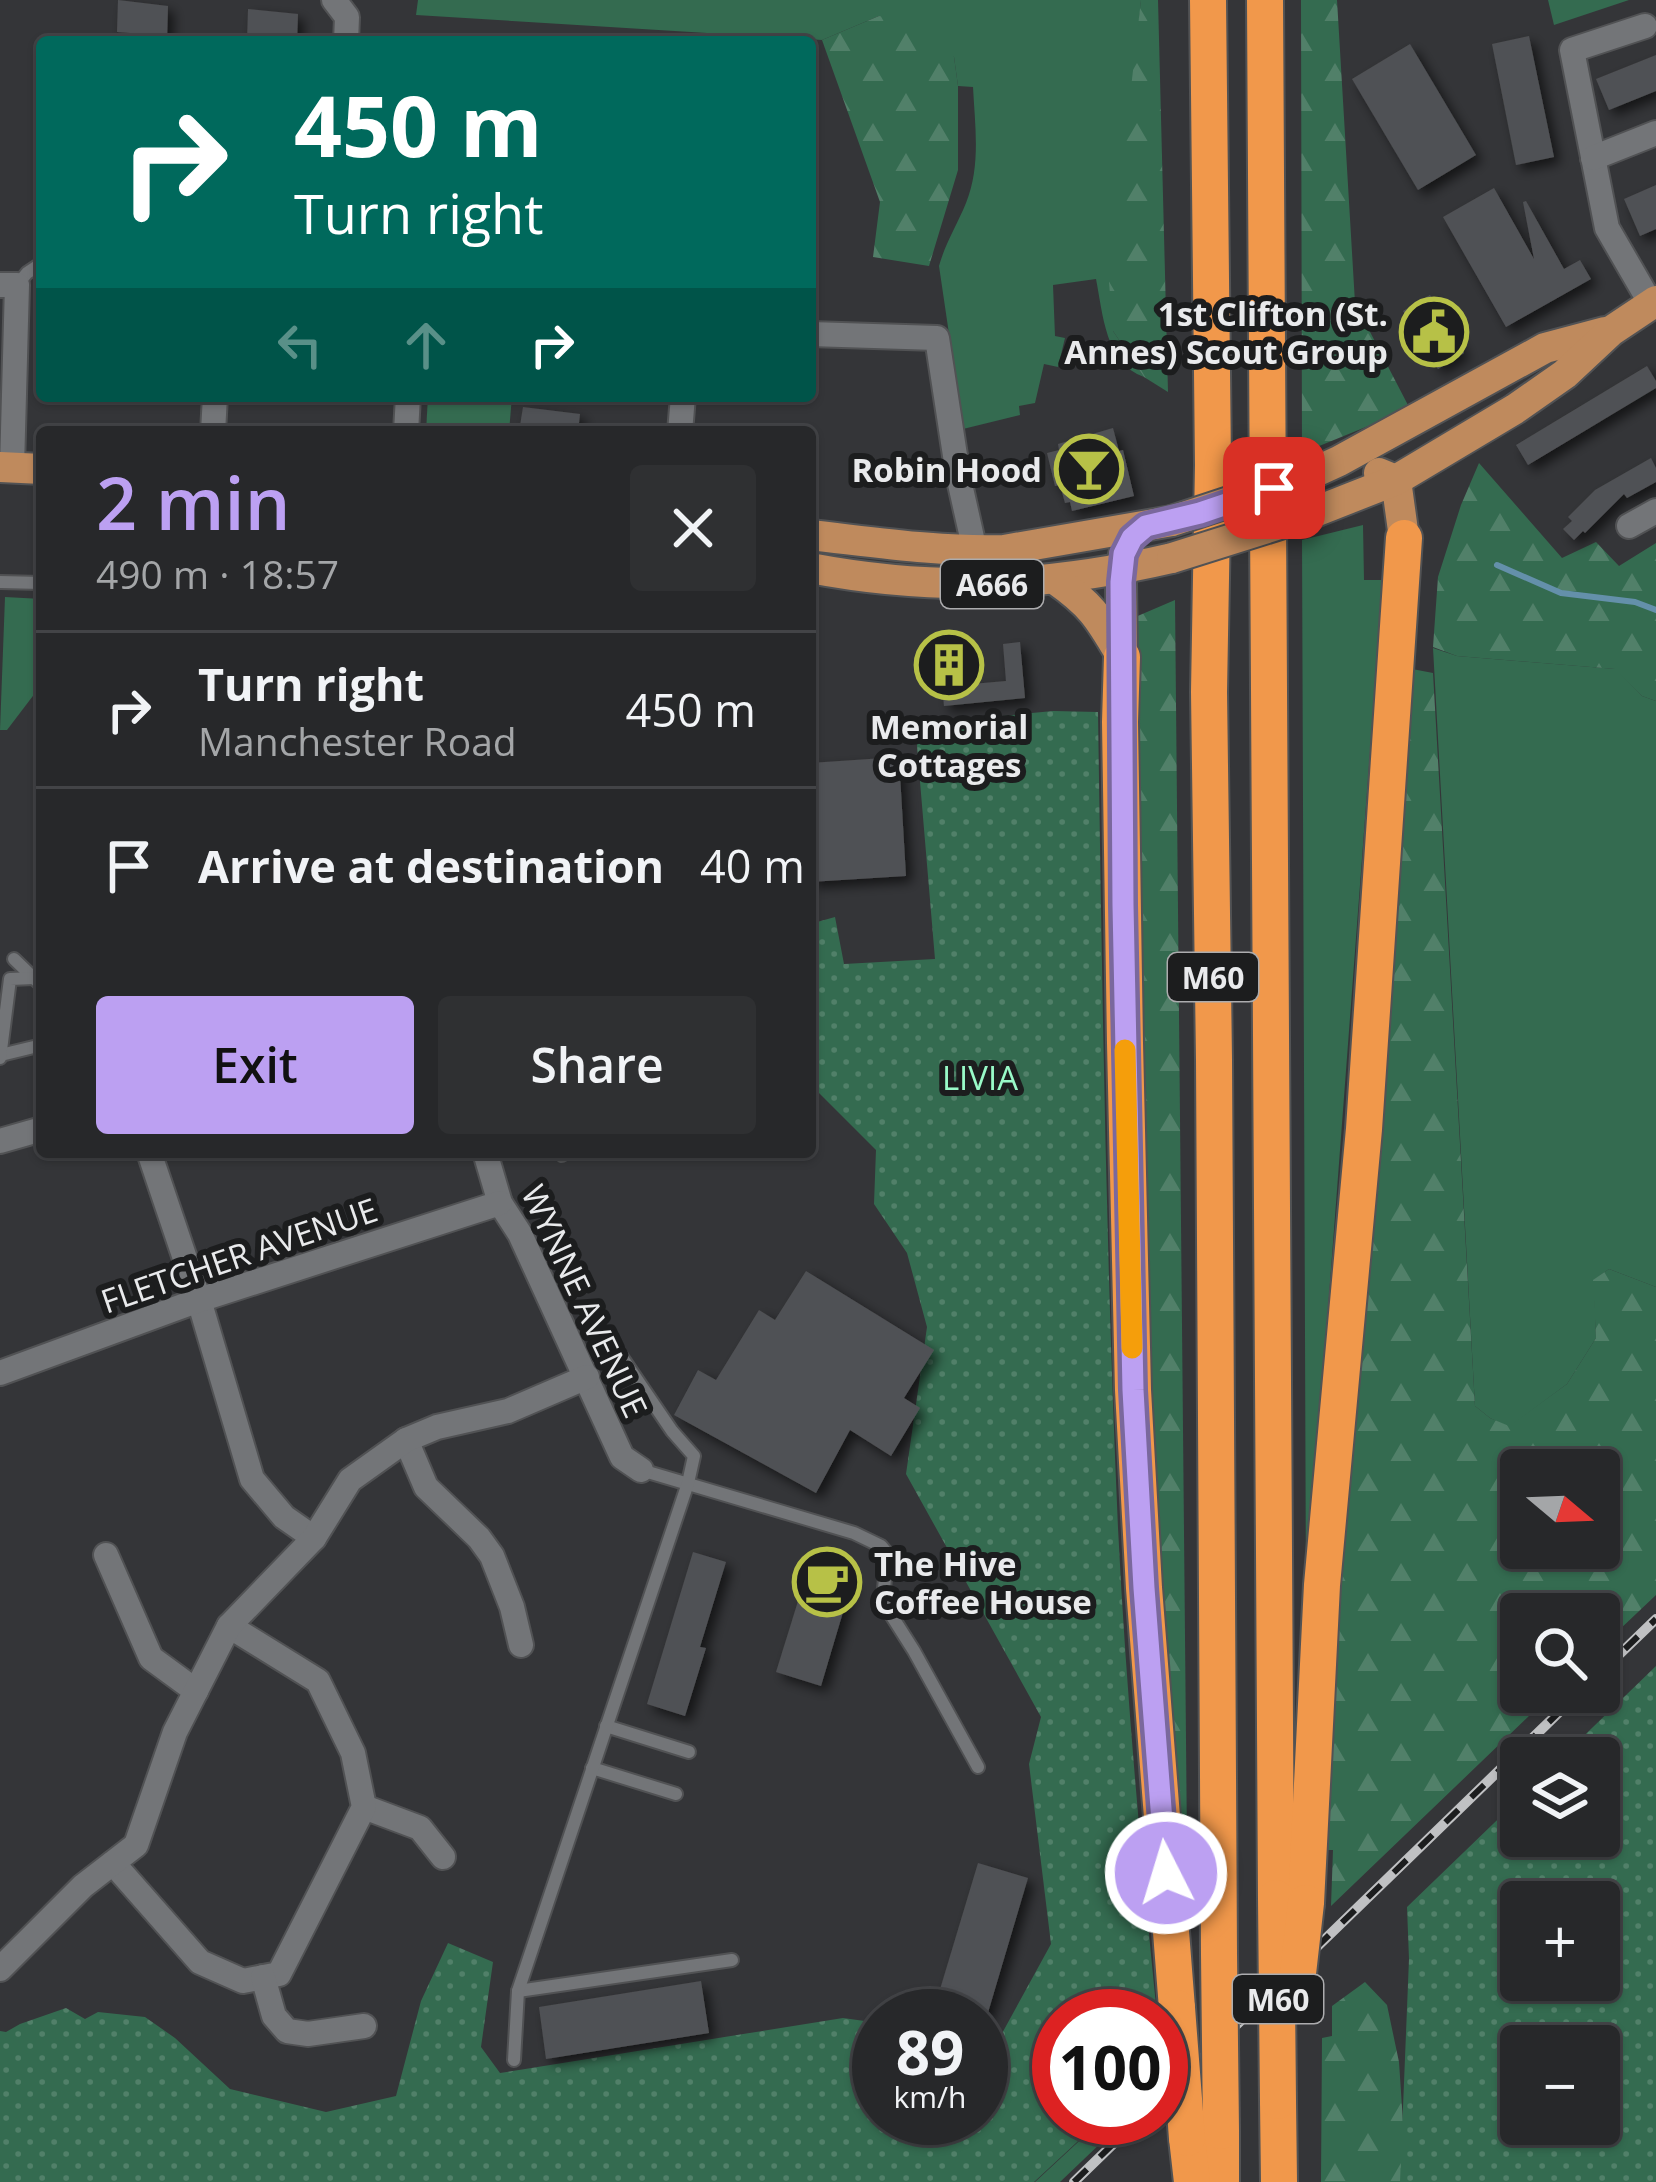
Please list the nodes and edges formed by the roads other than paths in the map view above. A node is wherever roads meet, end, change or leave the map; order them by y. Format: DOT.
graph roads {
  1 [pos="334,0"];
  2 [pos="1208,0"];
  3 [pos="1265,0"];
  4 [pos="1646,26"];
  5 [pos="346,36"];
  6 [pos="1656,133"];
  7 [pos="1593,158"];
  8 [pos="36,267"];
  9 [pos="9,285"];
  10 [pos="1653,302"];
  11 [pos="1611,331"];
  12 [pos="816,334"];
  13 [pos="1339,461"];
  14 [pos="18,468"];
  15 [pos="1396,480"];
  16 [pos="1656,511"];
  17 [pos="1159,524"];
  18 [pos="1629,526"];
  19 [pos="816,536"];
  20 [pos="1404,538"];
  21 [pos="975,550"];
  22 [pos="816,569"];
  23 [pos="1122,570"];
  24 [pos="1056,580"];
  25 [pos="0,582"];
  26 [pos="36,583"];
  27 [pos="1122,657"];
  28 [pos="36,982"];
  29 [pos="36,1047"];
  30 [pos="0,1056"];
  31 [pos="36,1131"];
  32 [pos="0,1142"];
  33 [pos="151,1158"];
  34 [pos="487,1158"];
  35 [pos="500,1203"];
  36 [pos="199,1300"];
  37 [pos="621,1356"];
  38 [pos="0,1373"];
  39 [pos="587,1377"];
  40 [pos="406,1441"];
  41 [pos="641,1470"];
  42 [pos="688,1483"];
  43 [pos="314,1538"];
  44 [pos="106,1555"];
  45 [pos="229,1626"];
  46 [pos="520,1645"];
  47 [pos="196,1691"];
  48 [pos="606,1726"];
  49 [pos="689,1752"];
  50 [pos="977,1767"];
  51 [pos="592,1768"];
  52 [pos="676,1793"];
  53 [pos="364,1807"];
  54 [pos="443,1856"];
  55 [pos="112,1863"];
  56 [pos="1291,1900"];
  57 [pos="732,1960"];
  58 [pos="0,1969"];
  59 [pos="263,1977"];
  60 [pos="518,1991"];
  61 [pos="364,2026"];
  62 [pos="514,2060"];
  63 [pos="1204,2134"];
  64 [pos="1192,2182"];
  65 [pos="1221,2182"];
  66 [pos="1280,2182"];
  1 -- 5 [label="street"];
  2 -- 63 [label="highway, M60, bridge"];
  3 -- 56 [label="highway, M60"];
  4 -- 7 [label="street"];
  6 -- 7 [label="street"];
  7 -- 10 [label="street"];
  8 -- 9 [label="lane"];
  9 -- 14 [label="street"];
  10 -- 11 [label="main road, A666"];
  11 -- 13 [label="main road, A666"];
  11 -- 15 [label="main road, A666"];
  12 -- 21 [label="street"];
  13 -- 15 [label="main road"];
  13 -- 17 [label="main road, A666, bridge"];
  15 -- 20 [label="main road"];
  15 -- 23 [label="main road, A666, bridge"];
  16 -- 18 [label="street"];
  17 -- 21 [label="main road, A666"];
  17 -- 23 [label="main road"];
  19 -- 21 [label="main road, A666"];
  20 -- 56 [label="highway, M60"];
  22 -- 24 [label="main road, A666"];
  23 -- 24 [label="main road, A666"];
  23 -- 27 [label="main road"];
  24 -- 27 [label="main road"];
  25 -- 26 [label="lane"];
  27 -- 63 [label="highway, M60, bridge"];
  28 -- 30 [label="lane"];
  29 -- 30 [label="lane"];
  31 -- 32 [label="street"];
  33 -- 36 [label="street"];
  34 -- 35 [label="street, WYNNE AVENUE"];
  35 -- 36 [label="street, FLETCHER AVENUE"];
  35 -- 39 [label="street, WYNNE AVENUE"];
  36 -- 38 [label="street, FLETCHER AVENUE"];
  36 -- 43 [label="street"];
  37 -- 42 [label="lane"];
  39 -- 40 [label="street"];
  39 -- 41 [label="street, WYNNE AVENUE"];
  40 -- 43 [label="street"];
  40 -- 46 [label="street"];
  41 -- 42 [label="lane, WYNNE AVENUE"];
  42 -- 48 [label="lane"];
  42 -- 50 [label="lane, WYNNE AVENUE"];
  43 -- 45 [label="street"];
  44 -- 47 [label="street"];
  45 -- 47 [label="street"];
  45 -- 53 [label="street"];
  47 -- 55 [label="street"];
  48 -- 49 [label="lane"];
  48 -- 51 [label="lane"];
  51 -- 52 [label="lane"];
  51 -- 60 [label="lane"];
  53 -- 54 [label="street"];
  53 -- 59 [label="street"];
  55 -- 58 [label="street"];
  55 -- 59 [label="street"];
  56 -- 66 [label="highway, M60, bridge"];
  57 -- 60 [label="lane"];
  59 -- 61 [label="street"];
  60 -- 62 [label="lane"];
  63 -- 64 [label="highway, M60"];
  63 -- 65 [label="highway, M60"];
}
